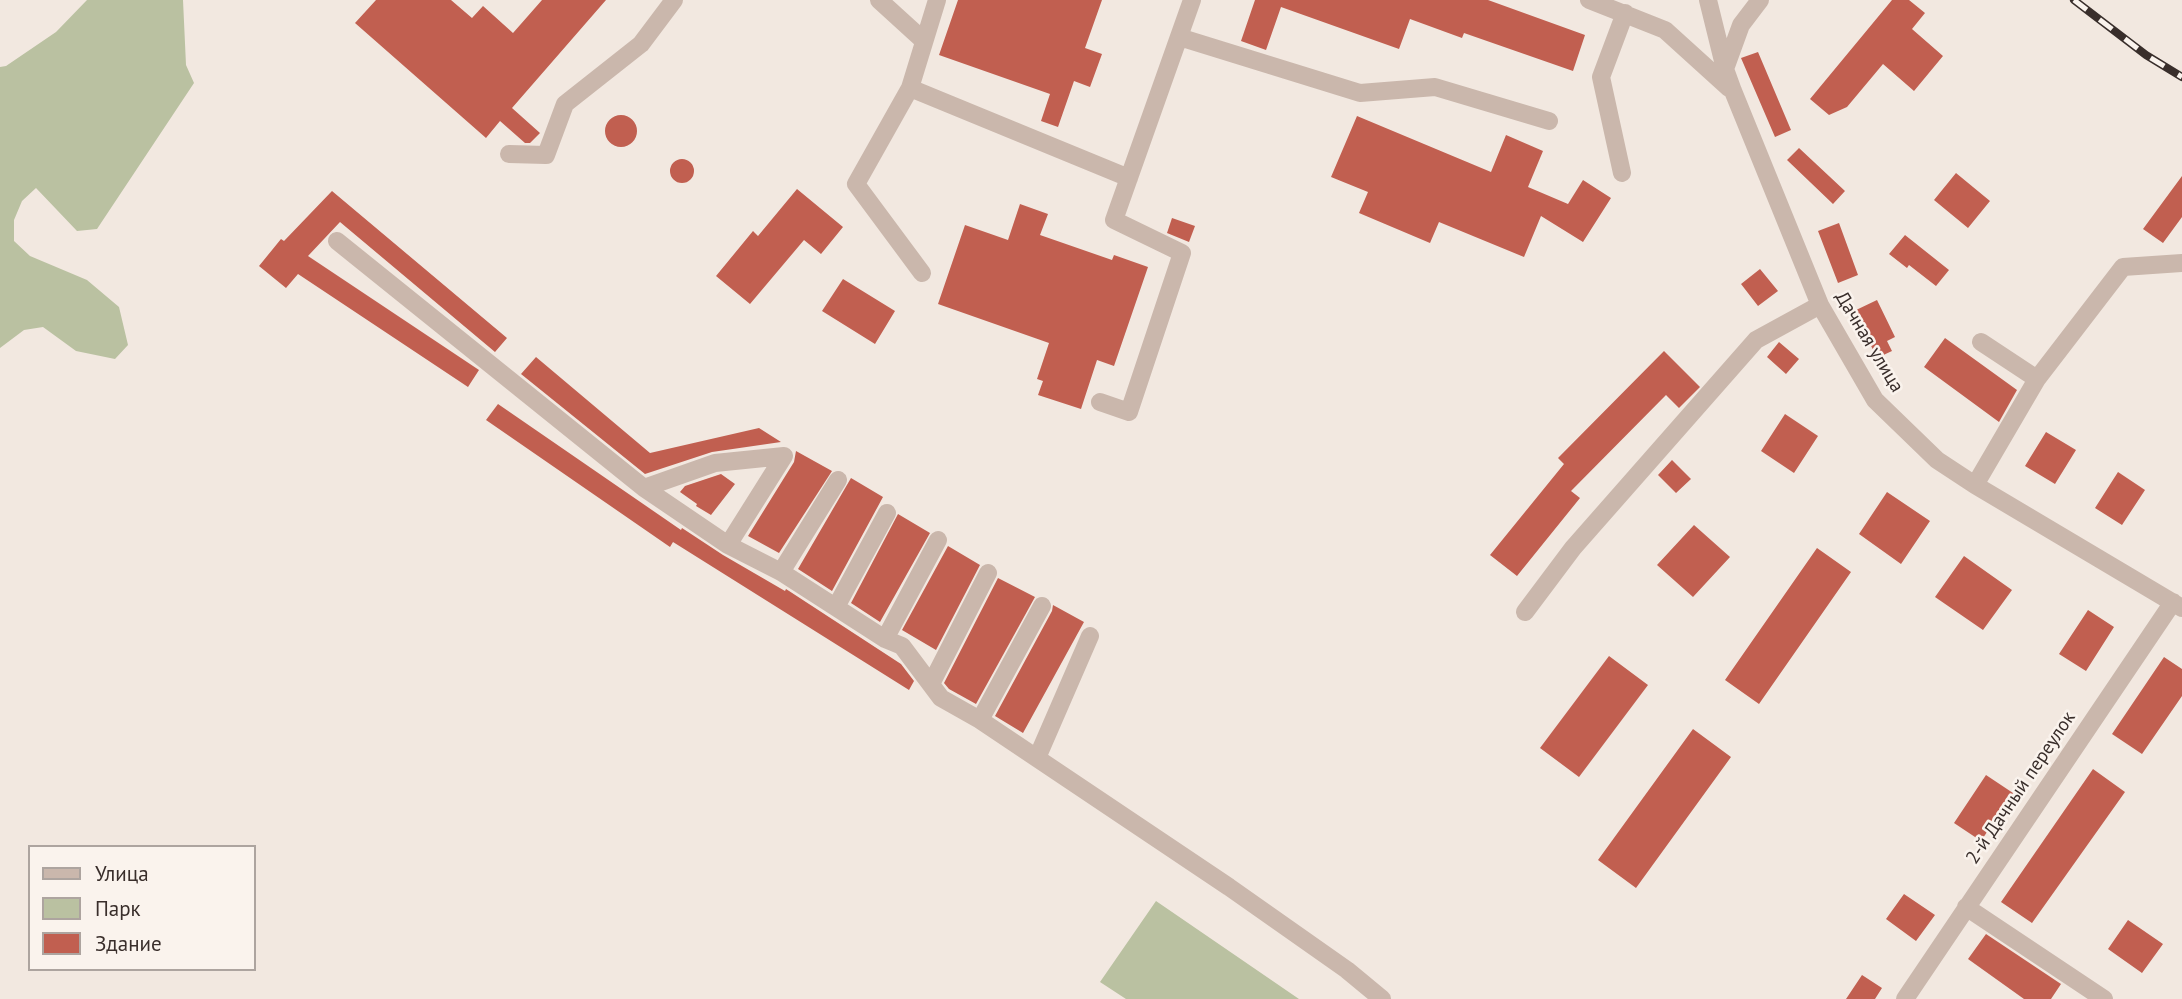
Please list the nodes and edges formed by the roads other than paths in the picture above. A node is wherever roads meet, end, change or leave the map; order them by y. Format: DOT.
graph roads {
  1 [pos="674,0"];
  2 [pos="879,0"];
  3 [pos="937,0"];
  4 [pos="1192,0"];
  5 [pos="1589,0"];
  6 [pos="1708,0"];
  7 [pos="1760,0"];
  8 [pos="1625,13"];
  9 [pos="1179,37"];
  10 [pos="924,41"];
  11 [pos="1725,69"];
  12 [pos="910,88"];
  13 [pos="1732,91"];
  14 [pos="1549,121"];
  15 [pos="509,154"];
  16 [pos="1622,173"];
  17 [pos="1129,178"];
  18 [pos="337,242"];
  19 [pos="2182,263"];
  20 [pos="922,273"];
  21 [pos="1819,304"];
  22 [pos="1981,342"];
  23 [pos="2036,379"];
  24 [pos="1100,402"];
  25 [pos="838,480"];
  26 [pos="1975,485"];
  27 [pos="644,488"];
  28 [pos="887,513"];
  29 [pos="938,540"];
  30 [pos="728,545"];
  31 [pos="781,572"];
  32 [pos="988,573"];
  33 [pos="2178,605"];
  34 [pos="1042,606"];
  35 [pos="836,607"];
  36 [pos="1525,612"];
  37 [pos="1090,636"];
  38 [pos="886,639"];
  39 [pos="931,684"];
  40 [pos="980,720"];
  41 [pos="1037,758"];
  42 [pos="1966,907"];
  43 [pos="1382,999"];
  44 [pos="1905,999"];
  45 [pos="2104,999"];
  1 -- 15 [label="street"];
  2 -- 10 [label="street"];
  3 -- 10 [label="street"];
  4 -- 9 [label="street"];
  5 -- 8 [label="street"];
  6 -- 11 [label="street, Дачная улица"];
  7 -- 11 [label="street"];
  8 -- 13 [label="street"];
  8 -- 16 [label="street"];
  9 -- 14 [label="street"];
  9 -- 17 [label="street"];
  10 -- 12 [label="street"];
  11 -- 13 [label="street, Дачная улица"];
  12 -- 17 [label="street"];
  12 -- 20 [label="street"];
  13 -- 21 [label="street, Дачная улица"];
  17 -- 24 [label="street"];
  18 -- 27 [label="street"];
  19 -- 23 [label="street"];
  21 -- 26 [label="street, Дачная улица"];
  21 -- 36 [label="street"];
  22 -- 23 [label="street"];
  23 -- 26 [label="street"];
  25 -- 31 [label="street"];
  26 -- 33 [label="street, Дачная улица"];
  27 -- 30 [label="street"];
  27 -- 30 [label="street"];
  28 -- 35 [label="street"];
  29 -- 38 [label="street"];
  30 -- 31 [label="street"];
  31 -- 35 [label="street"];
  32 -- 39 [label="street"];
  33 -- 42 [label="street, 2-й Дачный переулок"];
  34 -- 40 [label="street"];
  35 -- 38 [label="street"];
  37 -- 41 [label="street"];
  38 -- 39 [label="street"];
  39 -- 40 [label="street"];
  40 -- 41 [label="street"];
  41 -- 43 [label="street"];
  42 -- 44 [label="street, 2-й Дачный переулок"];
  42 -- 45 [label="street"];
}
